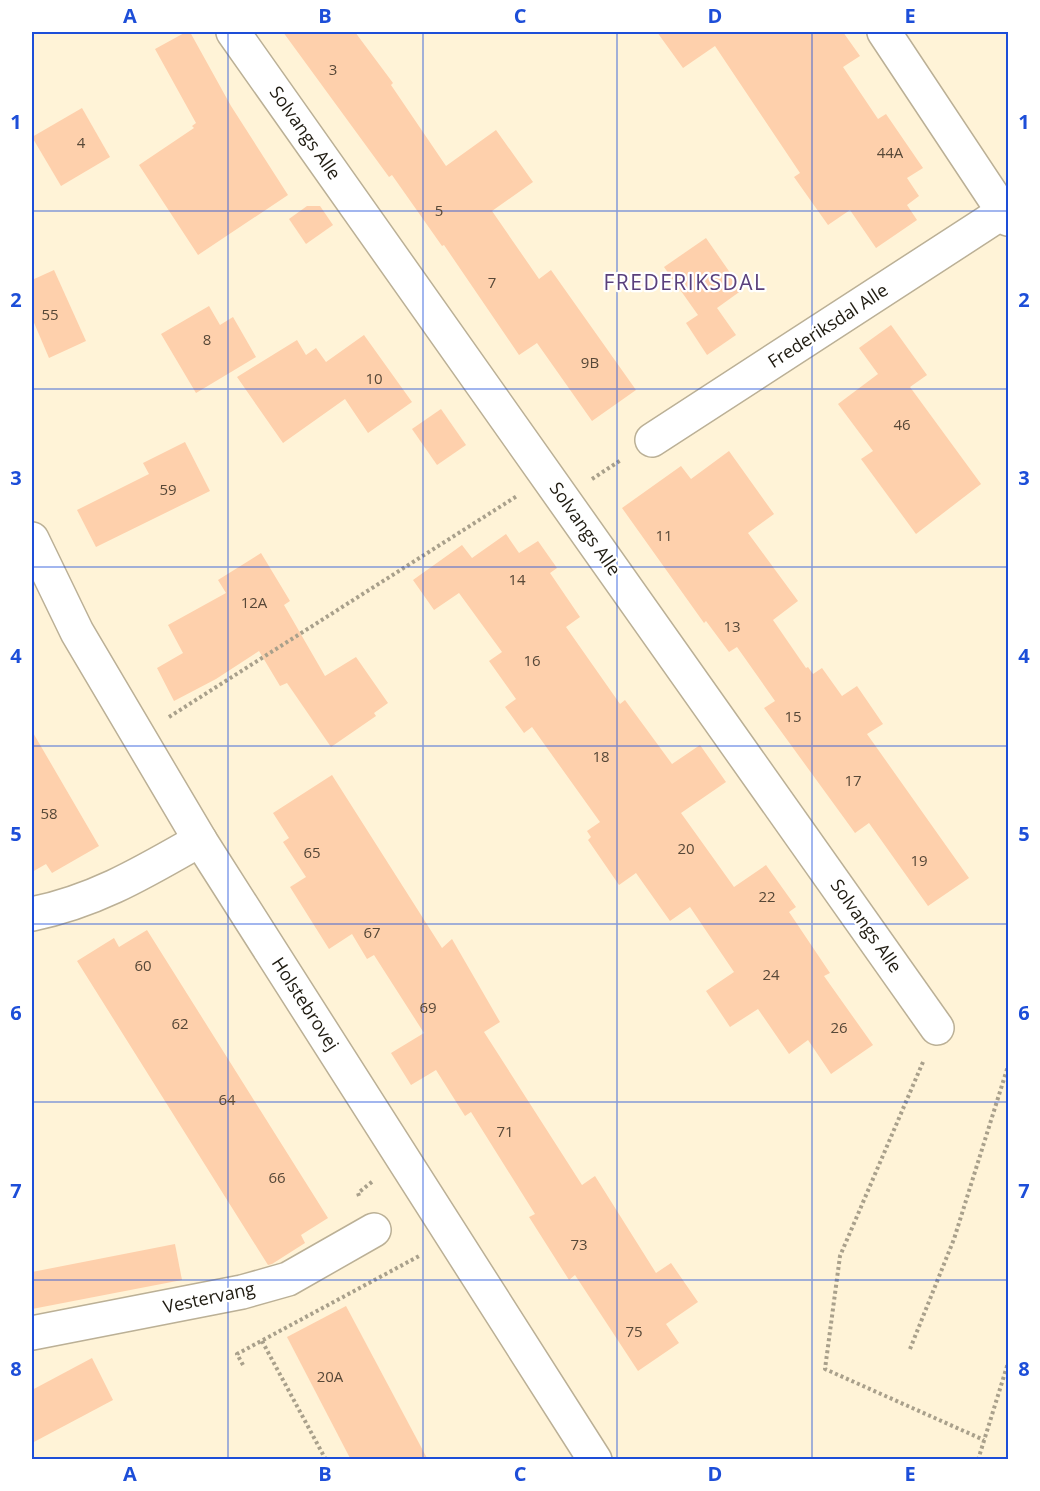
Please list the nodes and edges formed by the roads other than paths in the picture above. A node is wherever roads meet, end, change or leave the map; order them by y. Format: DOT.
graph roads {
  1 [pos="233,32"];
  2 [pos="884,32"];
  3 [pos="1006,216"];
  4 [pos="652,440"];
  5 [pos="32,539"];
  6 [pos="200,840"];
  7 [pos="32,914"];
  8 [pos="937,1028"];
  9 [pos="374,1230"];
  10 [pos="32,1333"];
  11 [pos="595,1460"];
  1 -- 8 [label="street, Solvangs Alle"];
  2 -- 3 [label="street, Frederiksdal Alle"];
  3 -- 4 [label="street, Frederiksdal Alle"];
  5 -- 6 [label="street, Holstebrovej"];
  6 -- 7 [label="street"];
  6 -- 11 [label="street, Holstebrovej"];
  9 -- 10 [label="street, Vestervang"];
}
